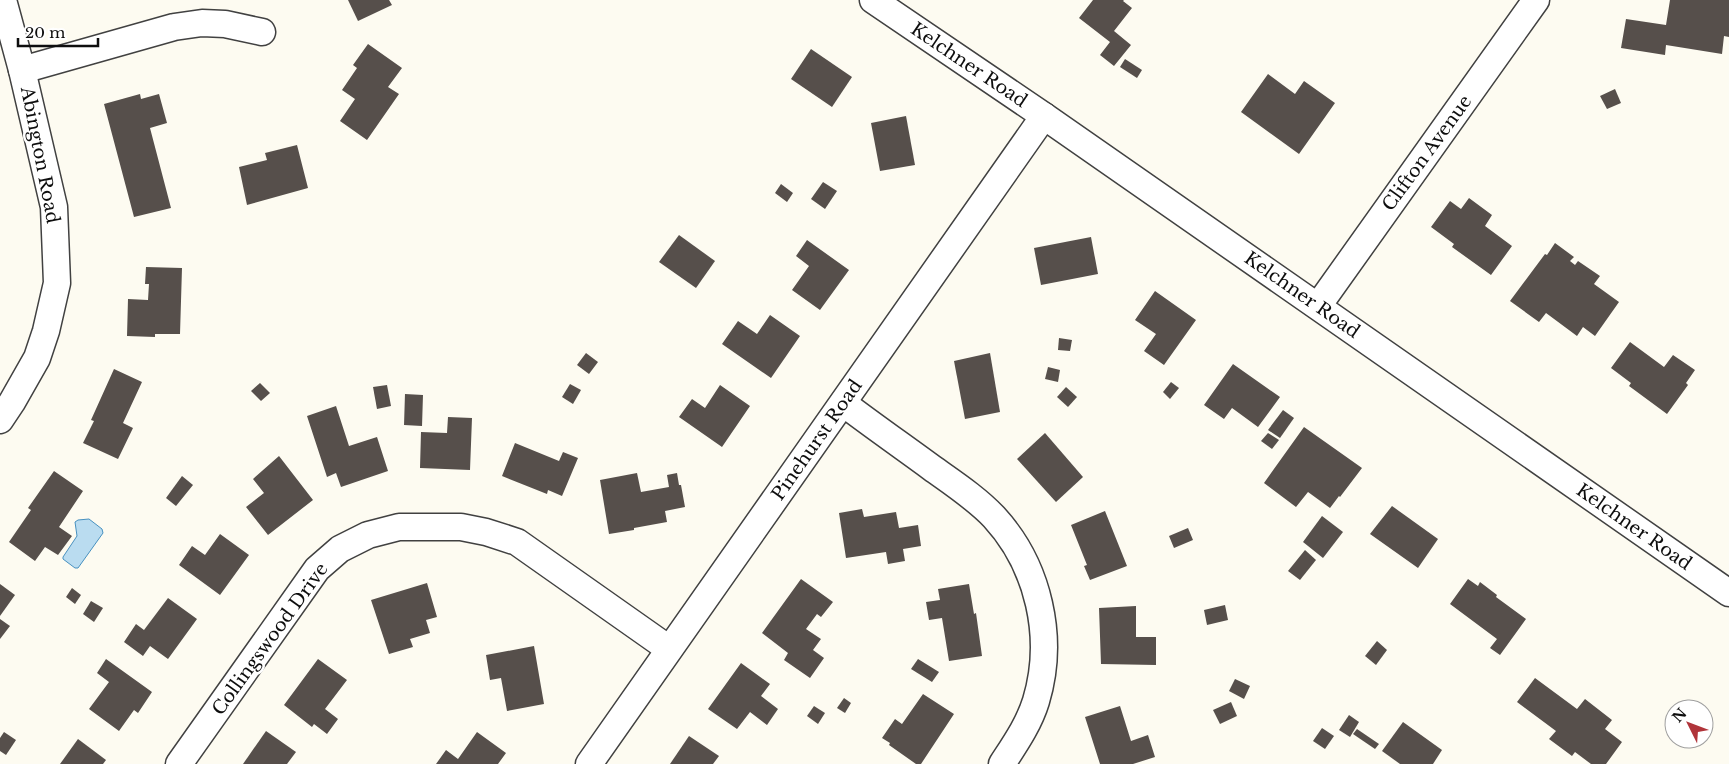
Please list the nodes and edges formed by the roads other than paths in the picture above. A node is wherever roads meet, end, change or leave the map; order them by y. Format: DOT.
graph roads {
  1 [pos="3,0"];
  2 [pos="873,0"];
  3 [pos="1536,0"];
  4 [pos="262,32"];
  5 [pos="22,70"];
  6 [pos="1044,116"];
  7 [pos="1318,306"];
  8 [pos="843,403"];
  9 [pos="0,420"];
  10 [pos="1729,593"];
  11 [pos="670,649"];
  12 [pos="179,764"];
  13 [pos="589,764"];
  14 [pos="1002,764"];
  1 -- 5 [label="street, Abington Road"];
  2 -- 6 [label="street, Kelchner Road"];
  3 -- 7 [label="street, Clifton Avenue"];
  4 -- 5 [label="street"];
  5 -- 9 [label="street, Abington Road"];
  6 -- 7 [label="street, Kelchner Road"];
  6 -- 8 [label="street, Pinehurst Road"];
  7 -- 10 [label="street, Kelchner Road"];
  8 -- 11 [label="street, Pinehurst Road"];
  8 -- 14 [label="street"];
  11 -- 12 [label="street, Collingswood Drive"];
  11 -- 13 [label="street, Pinehurst Road"];
}
